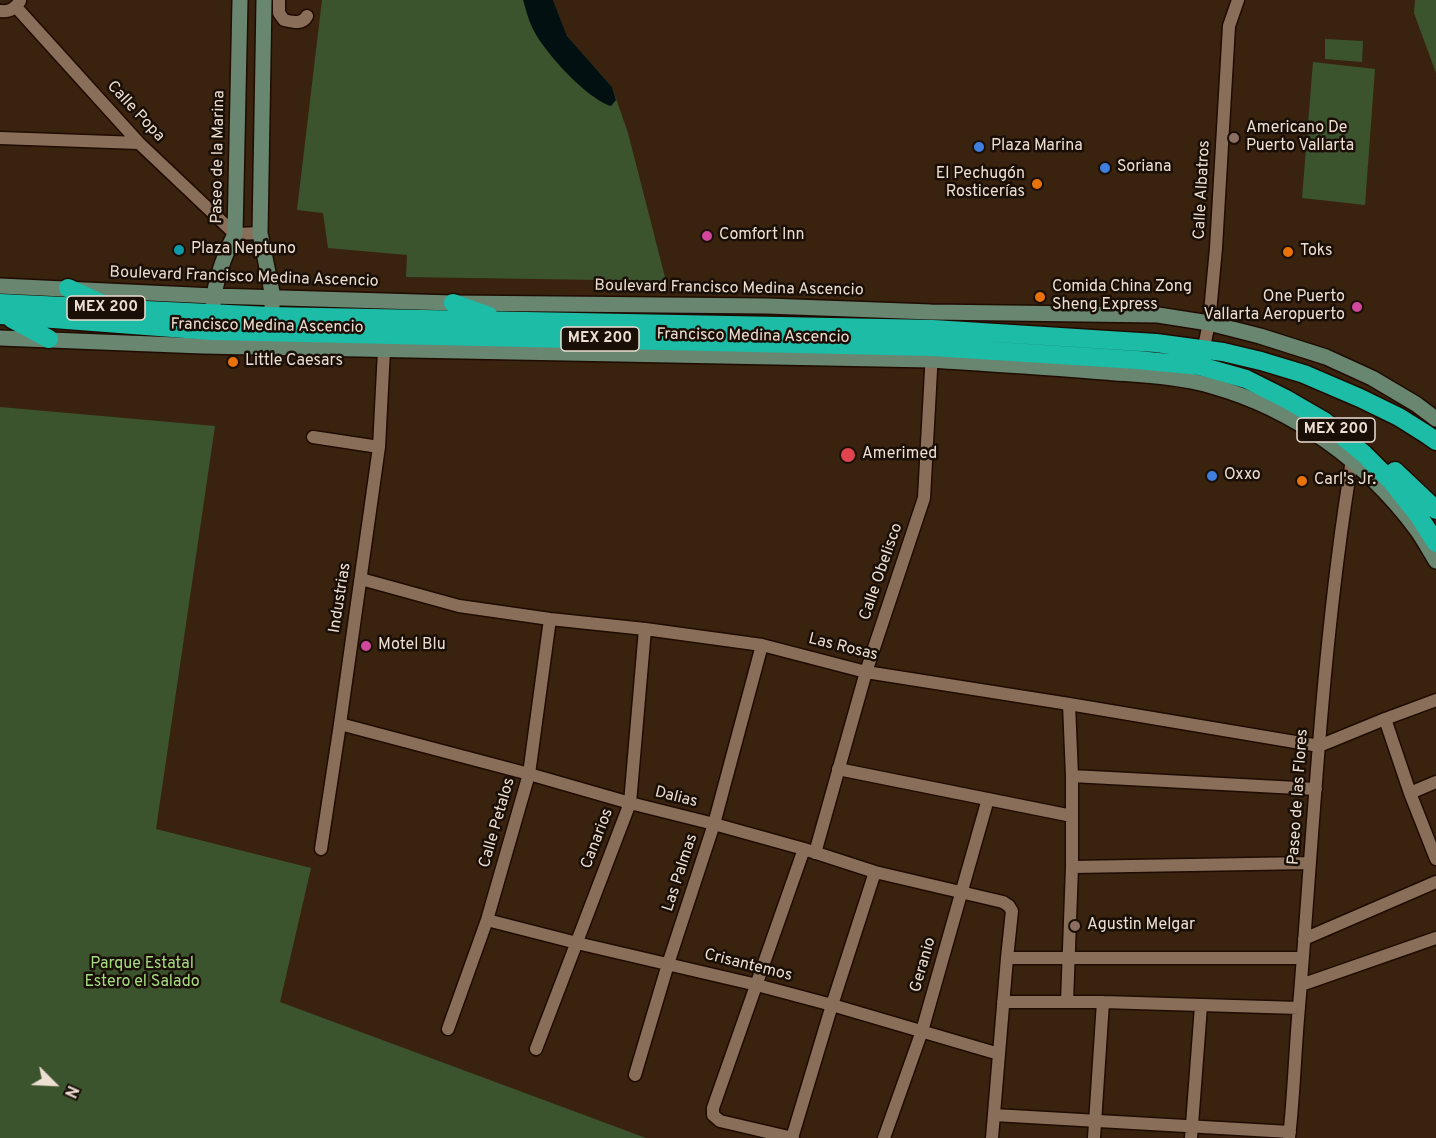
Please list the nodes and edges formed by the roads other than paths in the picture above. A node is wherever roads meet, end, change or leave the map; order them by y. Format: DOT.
graph roads {
  1 [pos="240,0"];
  2 [pos="264,0"];
  3 [pos="279,0"];
  4 [pos="1238,0"];
  5 [pos="18,4"];
  6 [pos="0,11"];
  7 [pos="307,16"];
  8 [pos="0,138"];
  9 [pos="139,142"];
  10 [pos="260,233"];
  11 [pos="235,234"];
  12 [pos="0,285"];
  13 [pos="68,288"];
  14 [pos="273,297"];
  15 [pos="453,303"];
  16 [pos="113,308"];
  17 [pos="2,311"];
  18 [pos="212,322"];
  19 [pos="505,322"];
  20 [pos="1209,323"];
  21 [pos="269,332"];
  22 [pos="0,338"];
  23 [pos="49,339"];
  24 [pos="932,346"];
  25 [pos="384,350"];
  26 [pos="1200,366"];
  27 [pos="1436,418"];
  28 [pos="313,437"];
  29 [pos="1436,441"];
  30 [pos="379,447"];
  31 [pos="1358,457"];
  32 [pos="1436,510"];
  33 [pos="1436,543"];
  34 [pos="1436,561"];
  35 [pos="361,579"];
  36 [pos="550,619"];
  37 [pos="645,629"];
  38 [pos="762,645"];
  39 [pos="866,672"];
  40 [pos="1436,700"];
  41 [pos="1069,704"];
  42 [pos="1385,719"];
  43 [pos="340,724"];
  44 [pos="1319,746"];
  45 [pos="838,769"];
  46 [pos="529,774"];
  47 [pos="1072,776"];
  48 [pos="1436,782"];
  49 [pos="1316,789"];
  50 [pos="1410,793"];
  51 [pos="988,799"];
  52 [pos="630,803"];
  53 [pos="1072,816"];
  54 [pos="714,824"];
  55 [pos="321,849"];
  56 [pos="809,851"];
  57 [pos="1436,859"];
  58 [pos="1310,863"];
  59 [pos="1072,867"];
  60 [pos="875,872"];
  61 [pos="1436,882"];
  62 [pos="962,893"];
  63 [pos="487,920"];
  64 [pos="1436,938"];
  65 [pos="1304,939"];
  66 [pos="577,943"];
  67 [pos="1007,958"];
  68 [pos="1068,958"];
  69 [pos="1303,958"];
  70 [pos="668,964"];
  71 [pos="757,985"];
  72 [pos="1301,985"];
  73 [pos="1003,1002"];
  74 [pos="1067,1002"];
  75 [pos="1103,1002"];
  76 [pos="832,1005"];
  77 [pos="1201,1006"];
  78 [pos="1299,1008"];
  79 [pos="448,1029"];
  80 [pos="922,1032"];
  81 [pos="536,1049"];
  82 [pos="999,1054"];
  83 [pos="635,1075"];
  84 [pos="994,1115"];
  85 [pos="1096,1121"];
  86 [pos="1191,1132"];
  87 [pos="1289,1135"];
  88 [pos="792,1138"];
  89 [pos="884,1138"];
  90 [pos="992,1138"];
  91 [pos="1094,1138"];
  1 -- 11 [label="main road, Paseo de la Marina"];
  2 -- 10 [label="main road"];
  3 -- 7 [label="street"];
  4 -- 20 [label="street, Calle Albatros"];
  5 -- 6 [label="street, Calle Popa"];
  5 -- 9 [label="street, Calle Popa"];
  8 -- 9 [label="street"];
  9 -- 11 [label="street, Calle Popa"];
  10 -- 11 [label="street"];
  10 -- 14 [label="main road"];
  11 -- 18 [label="main road, Paseo de la Marina"];
  12 -- 13 [label="main road, Boulevard Francisco Medina Ascencio"];
  13 -- 16 [label="highway"];
  13 -- 18 [label="main road, Boulevard Francisco Medina Ascencio"];
  14 -- 15 [label="main road, Boulevard Francisco Medina Ascencio"];
  14 -- 18 [label="main road, Boulevard Francisco Medina Ascencio"];
  14 -- 21 [label="main road"];
  15 -- 19 [label="highway"];
  15 -- 20 [label="main road, Boulevard Francisco Medina Ascencio"];
  16 -- 17 [label="highway, Francisco Medina Ascencio / MEX 200"];
  16 -- 18 [label="highway, Francisco Medina Ascencio / MEX 200"];
  17 -- 18 [label="highway, Francisco Medina Ascencio / MEX 200"];
  17 -- 23 [label="highway"];
  18 -- 21 [label="highway, Francisco Medina Ascencio / MEX 200"];
  18 -- 21 [label="main road, Francisco Medina Ascencio"];
  18 -- 23 [label="main road, Francisco Medina Ascencio"];
  19 -- 21 [label="highway, Francisco Medina Ascencio / MEX 200"];
  19 -- 24 [label="highway, Francisco Medina Ascencio / MEX 200"];
  20 -- 26 [label="street, Calle Albatros"];
  20 -- 27 [label="main road, Boulevard Francisco Medina Ascencio"];
  21 -- 24 [label="highway, Francisco Medina Ascencio / MEX 200"];
  21 -- 25 [label="main road, Francisco Medina Ascencio"];
  22 -- 23 [label="main road, Francisco Medina Ascencio"];
  24 -- 25 [label="main road, Francisco Medina Ascencio"];
  24 -- 26 [label="main road, Francisco Medina Ascencio"];
  24 -- 26 [label="highway, Francisco Medina Ascencio / MEX 200"];
  24 -- 39 [label="street, Calle Obelisco"];
  25 -- 30 [label="street, Industrias"];
  26 -- 29 [label="highway, Francisco Medina Ascencio / MEX 200"];
  26 -- 31 [label="highway, Francisco Medina Ascencio / MEX 200"];
  28 -- 30 [label="street"];
  30 -- 35 [label="street, Industrias"];
  31 -- 32 [label="highway"];
  31 -- 33 [label="highway, Francisco Medina Ascencio / MEX 200"];
  31 -- 34 [label="main road, Francisco Medina Ascencio"];
  31 -- 44 [label="street, Paseo de las Flores"];
  35 -- 36 [label="street, Las Rosas"];
  35 -- 43 [label="street, Industrias"];
  36 -- 37 [label="street, Las Rosas"];
  36 -- 46 [label="street, Calle Petalos"];
  37 -- 38 [label="street, Las Rosas"];
  37 -- 52 [label="street, Canarios"];
  38 -- 39 [label="street, Las Rosas"];
  38 -- 54 [label="street, Las Palmas"];
  39 -- 41 [label="street, Las Rosas"];
  39 -- 45 [label="street, Calle Obelisco"];
  40 -- 42 [label="street"];
  41 -- 44 [label="street, Las Rosas"];
  41 -- 47 [label="street"];
  42 -- 44 [label="street"];
  42 -- 50 [label="street"];
  43 -- 46 [label="street, Dalias"];
  43 -- 55 [label="street, Industrias"];
  44 -- 49 [label="street, Paseo de las Flores"];
  45 -- 51 [label="street"];
  45 -- 56 [label="street, Calle Obelisco"];
  46 -- 52 [label="street, Dalias"];
  46 -- 63 [label="street, Calle Petalos"];
  47 -- 49 [label="street"];
  47 -- 53 [label="street"];
  48 -- 50 [label="street"];
  49 -- 58 [label="street, Paseo de las Flores"];
  50 -- 57 [label="street"];
  51 -- 53 [label="street"];
  51 -- 62 [label="street, Geranio"];
  52 -- 54 [label="street, Dalias"];
  52 -- 66 [label="street, Canarios"];
  53 -- 59 [label="street"];
  54 -- 56 [label="street, Dalias"];
  54 -- 70 [label="street, Las Palmas"];
  56 -- 60 [label="street, Dalias"];
  56 -- 71 [label="street, Calle Obelisco"];
  58 -- 59 [label="street"];
  58 -- 65 [label="street, Paseo de las Flores"];
  59 -- 68 [label="street"];
  60 -- 62 [label="street, Dalias"];
  60 -- 76 [label="street"];
  61 -- 65 [label="street"];
  62 -- 67 [label="street, Dalias"];
  62 -- 80 [label="street, Geranio"];
  63 -- 66 [label="street, Crisantemos"];
  63 -- 79 [label="street, Calle Petalos"];
  64 -- 72 [label="street"];
  65 -- 69 [label="street, Paseo de las Flores"];
  66 -- 70 [label="street, Crisantemos"];
  66 -- 81 [label="street, Canarios"];
  67 -- 68 [label="street"];
  67 -- 73 [label="street"];
  68 -- 69 [label="street"];
  68 -- 74 [label="street"];
  69 -- 72 [label="street, Paseo de las Flores"];
  70 -- 71 [label="street, Crisantemos"];
  70 -- 83 [label="street, Las Palmas"];
  71 -- 76 [label="street, Crisantemos"];
  71 -- 88 [label="street, Calle Obelisco"];
  72 -- 78 [label="street, Paseo de las Flores"];
  73 -- 74 [label="street"];
  73 -- 82 [label="street"];
  74 -- 75 [label="street"];
  75 -- 77 [label="street"];
  75 -- 85 [label="street"];
  76 -- 80 [label="street, Crisantemos"];
  76 -- 88 [label="street"];
  77 -- 78 [label="street"];
  77 -- 86 [label="street"];
  78 -- 87 [label="street, Paseo de las Flores"];
  80 -- 82 [label="street, Crisantemos"];
  80 -- 89 [label="street, Geranio"];
  82 -- 84 [label="street"];
  84 -- 85 [label="street"];
  84 -- 90 [label="street"];
  85 -- 86 [label="street"];
  85 -- 91 [label="street"];
  86 -- 87 [label="street"];
}
